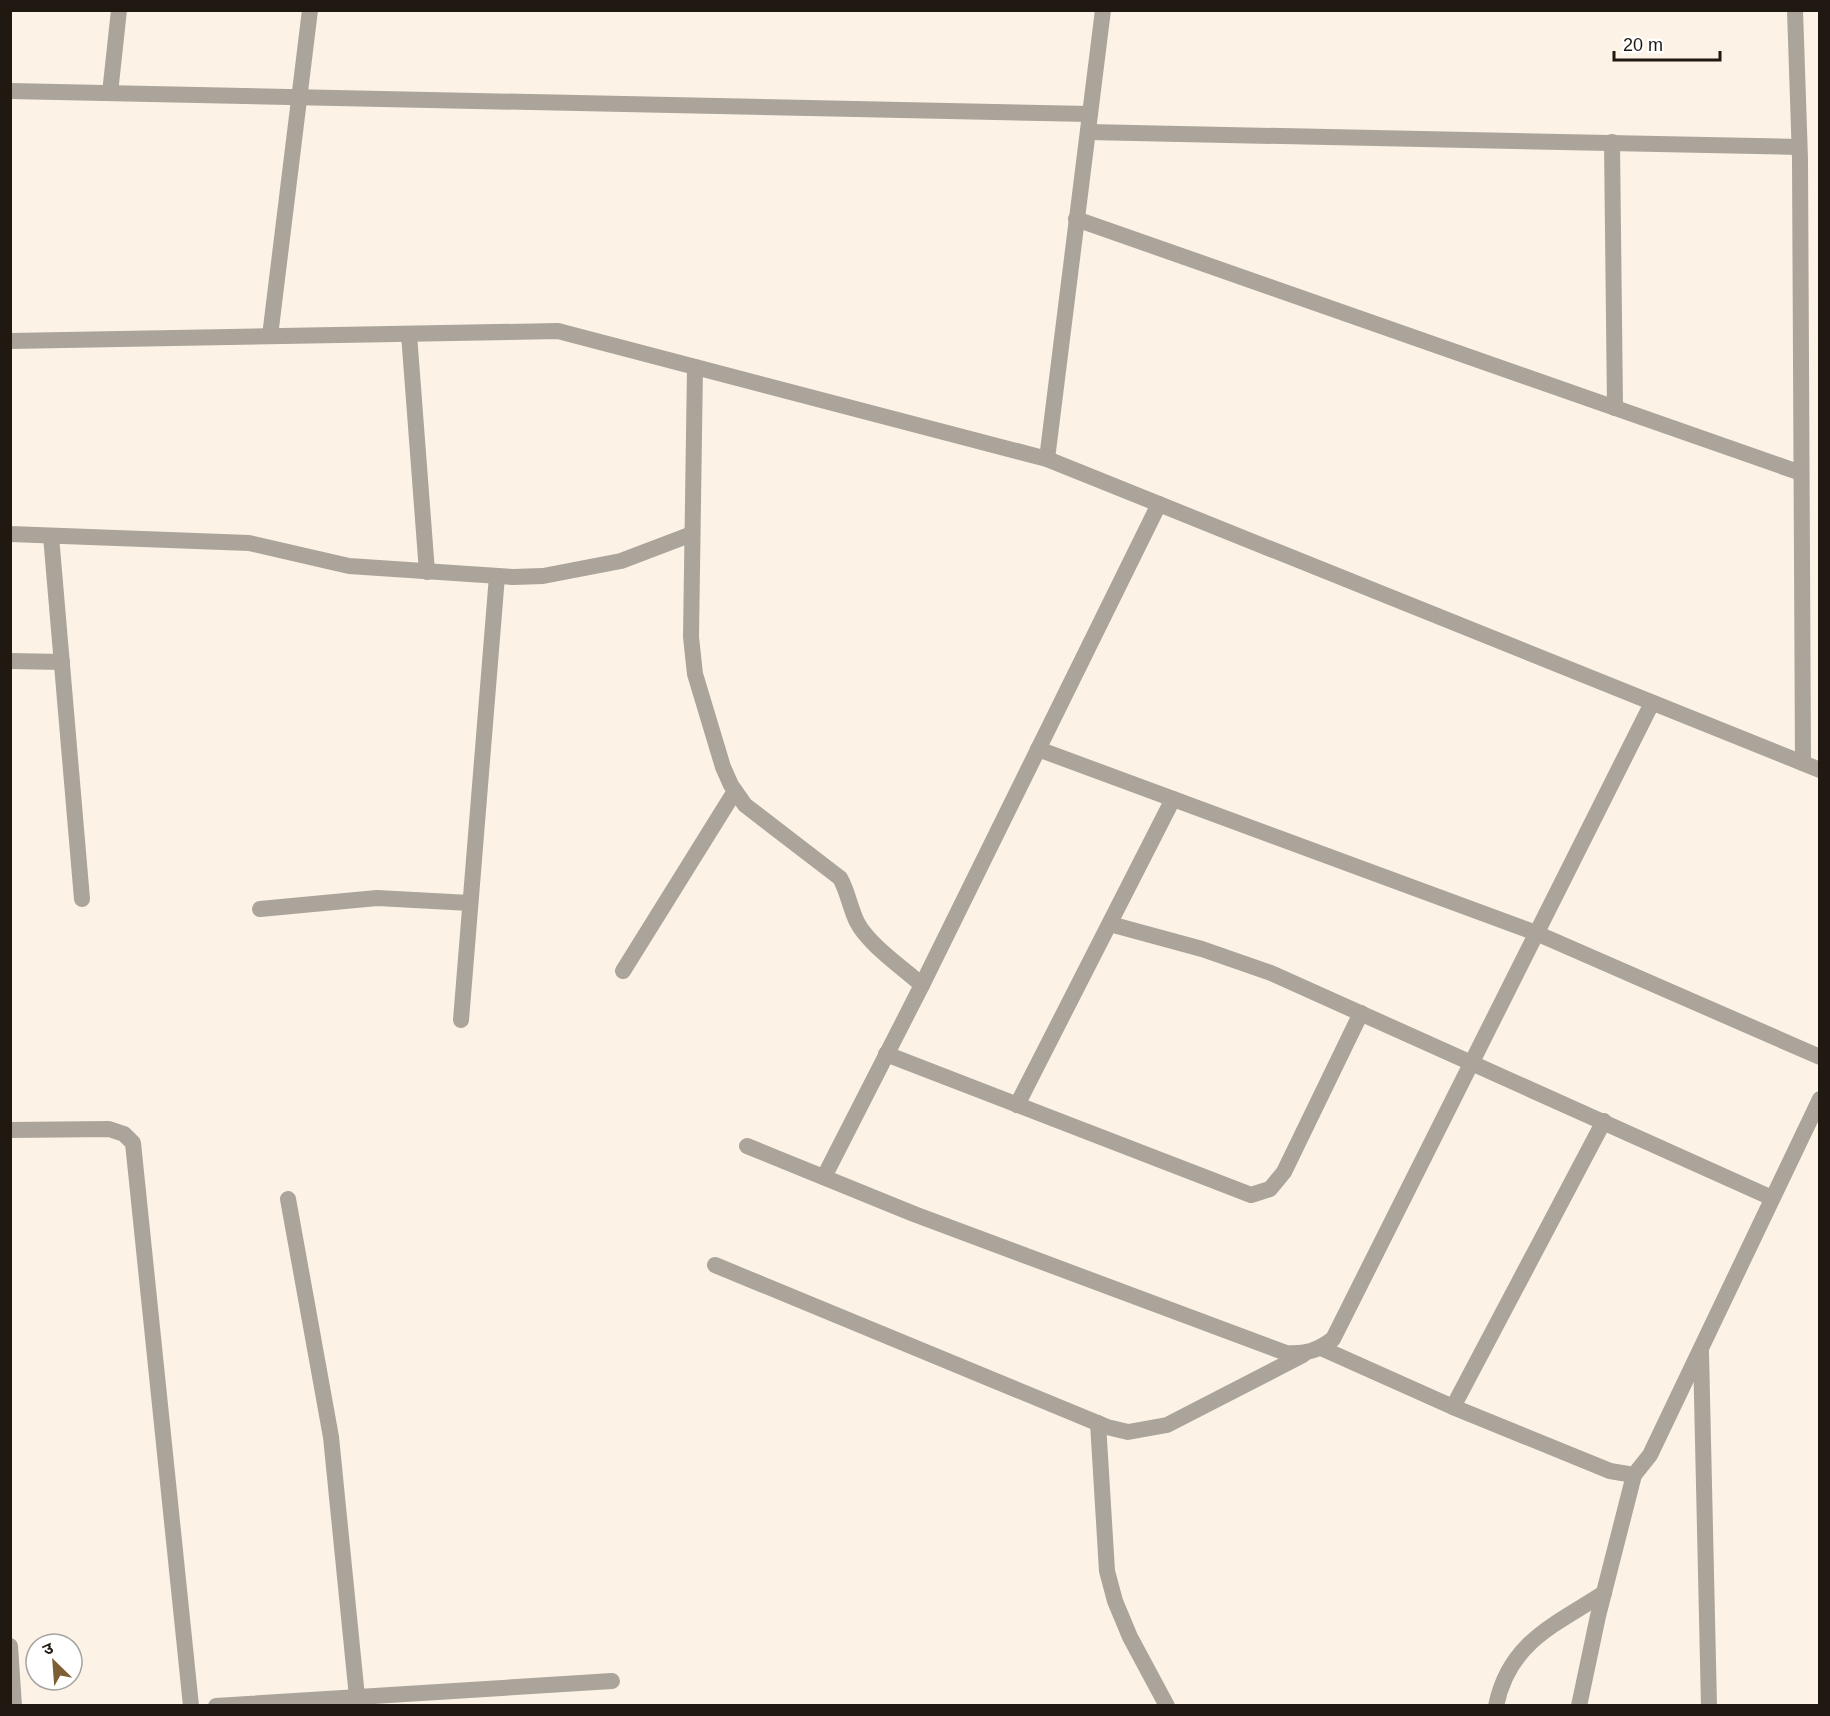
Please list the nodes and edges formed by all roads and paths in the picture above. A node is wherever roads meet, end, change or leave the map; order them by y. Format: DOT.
graph roads {
  1 [pos="119,10"];
  2 [pos="310,10"];
  3 [pos="1103,10"];
  4 [pos="1795,10"];
  5 [pos="10,91"];
  6 [pos="110,93"];
  7 [pos="298,97"];
  8 [pos="1090,114"];
  9 [pos="1088,132"];
  10 [pos="1612,142"];
  11 [pos="1799,147"];
  12 [pos="1076,219"];
  13 [pos="409,334"];
  14 [pos="270,336"];
  15 [pos="10,341"];
  16 [pos="695,367"];
  17 [pos="1615,408"];
  18 [pos="1047,459"];
  19 [pos="1801,473"];
  20 [pos="1159,504"];
  21 [pos="10,534"];
  22 [pos="692,534"];
  23 [pos="51,536"];
  24 [pos="427,572"];
  25 [pos="496,576"];
  26 [pos="10,661"];
  27 [pos="62,662"];
  28 [pos="1652,703"];
  29 [pos="1038,749"];
  30 [pos="1803,764"];
  31 [pos="1820,770"];
  32 [pos="735,791"];
  33 [pos="1173,799"];
  34 [pos="82,899"];
  35 [pos="471,903"];
  36 [pos="260,909"];
  37 [pos="1110,924"];
  38 [pos="1536,933"];
  39 [pos="623,971"];
  40 [pos="922,985"];
  41 [pos="1360,1013"];
  42 [pos="461,1020"];
  43 [pos="886,1054"];
  44 [pos="1820,1057"];
  45 [pos="1472,1062"];
  46 [pos="1820,1099"];
  47 [pos="1017,1105"];
  48 [pos="1604,1121"];
  49 [pos="10,1130"];
  50 [pos="747,1146"];
  51 [pos="824,1177"];
  52 [pos="1772,1198"];
  53 [pos="288,1199"];
  54 [pos="716,1265"];
  55 [pos="1701,1348"];
  56 [pos="1313,1351"];
  57 [pos="1453,1407"];
  58 [pos="1098,1423"];
  59 [pos="1634,1475"];
  60 [pos="1604,1593"];
  61 [pos="10,1646"];
  62 [pos="612,1681"];
  63 [pos="357,1697"];
  64 [pos="14,1706"];
  65 [pos="191,1706"];
  66 [pos="216,1706"];
  67 [pos="1167,1706"];
  68 [pos="1496,1706"];
  69 [pos="1579,1706"];
  70 [pos="1709,1706"];
  1 -- 6 [label="street"];
  2 -- 7 [label="street"];
  3 -- 8 [label="street"];
  4 -- 11 [label="street"];
  5 -- 6 [label="street"];
  6 -- 7 [label="street"];
  7 -- 8 [label="street"];
  7 -- 14 [label="street"];
  8 -- 9 [label="street"];
  9 -- 10 [label="street"];
  9 -- 12 [label="street"];
  10 -- 11 [label="street"];
  10 -- 17 [label="street"];
  11 -- 19 [label="street"];
  12 -- 17 [label="street"];
  12 -- 18 [label="street"];
  13 -- 14 [label="street"];
  13 -- 16 [label="street"];
  13 -- 24 [label="street"];
  14 -- 15 [label="street"];
  16 -- 18 [label="street"];
  16 -- 22 [label="street"];
  17 -- 19 [label="street"];
  18 -- 20 [label="street"];
  19 -- 30 [label="street"];
  20 -- 28 [label="street"];
  20 -- 29 [label="street"];
  21 -- 23 [label="street"];
  22 -- 25 [label="street"];
  22 -- 32 [label="street"];
  23 -- 24 [label="street"];
  23 -- 27 [label="street"];
  24 -- 25 [label="street"];
  25 -- 35 [label="street"];
  26 -- 27 [label="street"];
  27 -- 34 [label="street"];
  28 -- 30 [label="street"];
  28 -- 38 [label="street"];
  29 -- 33 [label="street"];
  29 -- 40 [label="street"];
  30 -- 31 [label="street"];
  32 -- 39 [label="street"];
  32 -- 40 [label="street"];
  33 -- 37 [label="street"];
  33 -- 38 [label="street"];
  35 -- 36 [label="street"];
  35 -- 42 [label="street"];
  37 -- 41 [label="street"];
  37 -- 47 [label="street"];
  38 -- 44 [label="street"];
  38 -- 45 [label="street"];
  40 -- 43 [label="street"];
  41 -- 45 [label="street"];
  41 -- 47 [label="street"];
  43 -- 47 [label="street"];
  43 -- 51 [label="street"];
  45 -- 48 [label="street"];
  45 -- 56 [label="street"];
  46 -- 52 [label="street"];
  48 -- 52 [label="street"];
  48 -- 57 [label="street"];
  49 -- 65 [label="street"];
  50 -- 51 [label="street"];
  51 -- 56 [label="street"];
  52 -- 55 [label="street"];
  53 -- 63 [label="street"];
  54 -- 58 [label="street"];
  55 -- 59 [label="street"];
  55 -- 70 [label="street"];
  56 -- 57 [label="street"];
  56 -- 58 [label="street"];
  57 -- 59 [label="street"];
  58 -- 67 [label="street"];
  59 -- 60 [label="street"];
  60 -- 68 [label="street"];
  60 -- 69 [label="street"];
  61 -- 64 [label="street"];
  62 -- 63 [label="street"];
  63 -- 66 [label="street"];
}
